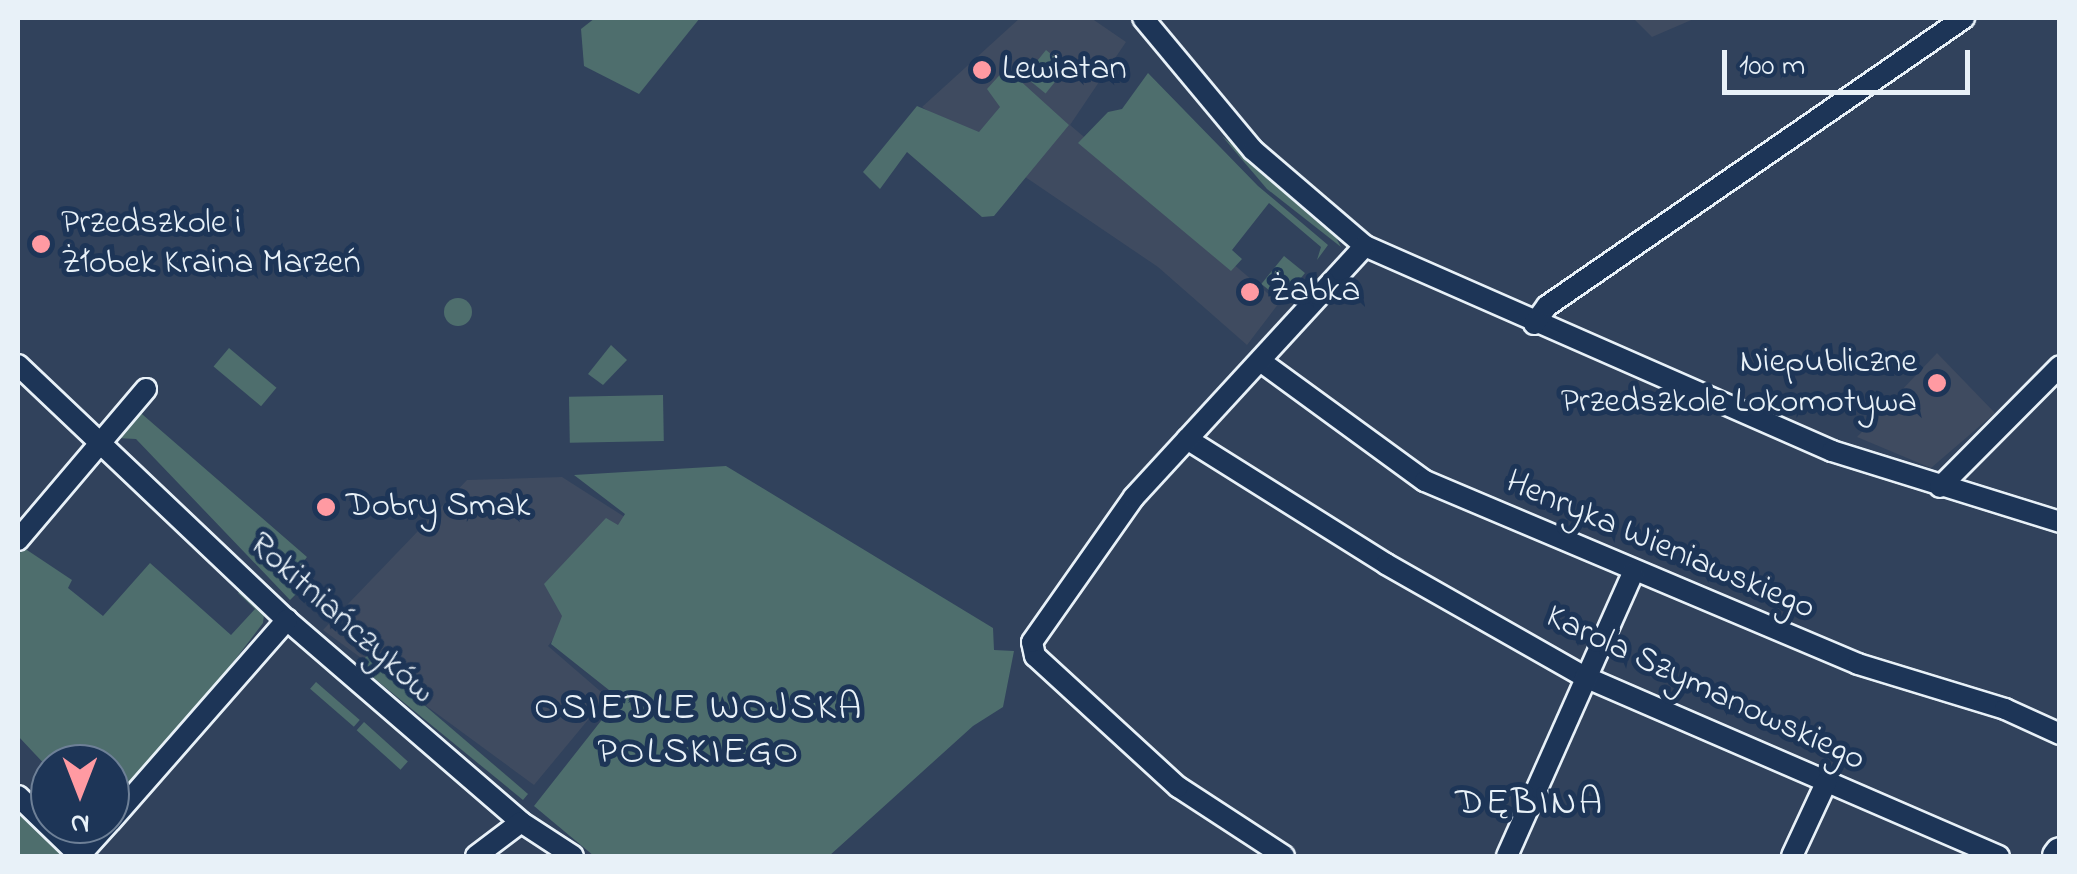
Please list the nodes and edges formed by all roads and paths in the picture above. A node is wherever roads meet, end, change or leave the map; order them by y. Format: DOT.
graph roads {
  1 [pos="1142,18"];
  2 [pos="1964,18"];
  3 [pos="1365,246"];
  4 [pos="1534,324"];
  5 [pos="1263,363"];
  6 [pos="18,365"];
  7 [pos="2060,366"];
  8 [pos="146,389"];
  9 [pos="1187,439"];
  10 [pos="104,441"];
  11 [pos="1940,487"];
  12 [pos="2060,522"];
  13 [pos="18,540"];
  14 [pos="1633,573"];
  15 [pos="287,620"];
  16 [pos="1585,676"];
  17 [pos="2060,734"];
  18 [pos="1826,783"];
  19 [pos="18,796"];
  20 [pos="130,799"];
  21 [pos="521,822"];
  22 [pos="80,856"];
  23 [pos="476,856"];
  24 [pos="574,856"];
  25 [pos="1284,856"];
  26 [pos="1507,856"];
  27 [pos="1792,856"];
  28 [pos="1999,856"];
  1 -- 3 [label="street"];
  2 -- 4 [label="street"];
  3 -- 4 [label="street"];
  3 -- 5 [label="street"];
  4 -- 11 [label="street"];
  5 -- 9 [label="street"];
  5 -- 14 [label="street, Henryka Wieniawskiego"];
  6 -- 10 [label="street, Rokitniańczyków"];
  7 -- 11 [label="street"];
  8 -- 10 [label="street"];
  9 -- 16 [label="street, Karola Szymanowskiego"];
  9 -- 25 [label="street"];
  10 -- 13 [label="street"];
  10 -- 15 [label="street, Rokitniańczyków"];
  11 -- 12 [label="street"];
  14 -- 16 [label="street"];
  14 -- 17 [label="street, Henryka Wieniawskiego"];
  15 -- 20 [label="street"];
  15 -- 21 [label="street, Rokitniańczyków"];
  16 -- 18 [label="street, Karola Szymanowskiego"];
  16 -- 26 [label="street"];
  18 -- 27 [label="street"];
  18 -- 28 [label="street, Karola Szymanowskiego"];
  19 -- 22 [label="street"];
  21 -- 23 [label="street"];
  21 -- 24 [label="street, Rokitniańczyków"];
}
